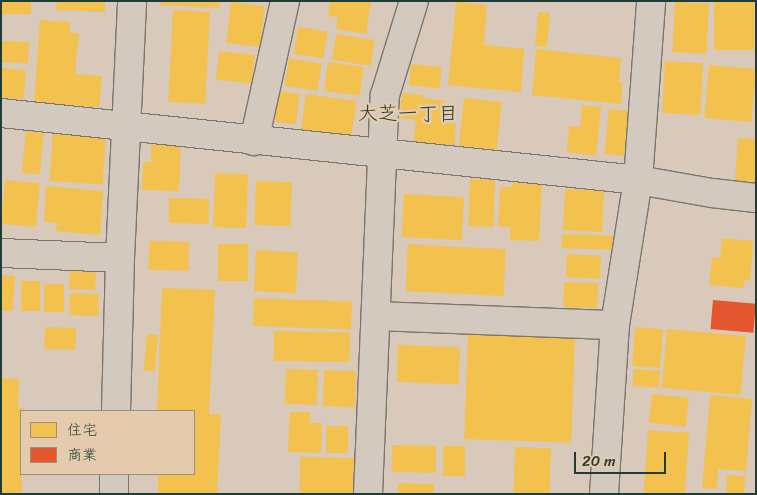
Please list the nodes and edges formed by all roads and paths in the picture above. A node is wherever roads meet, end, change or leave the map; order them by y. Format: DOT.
graph roads {
  1 [pos="132,1"];
  2 [pos="285,1"];
  3 [pos="414,1"];
  4 [pos="651,1"];
  5 [pos="1,113"];
  6 [pos="127,128"];
  7 [pos="254,141"];
  8 [pos="382,155"];
  9 [pos="638,180"];
  10 [pos="756,198"];
  11 [pos="1,253"];
  12 [pos="120,258"];
  13 [pos="377,316"];
  14 [pos="615,325"];
  15 [pos="116,410"];
  16 [pos="114,475"];
  17 [pos="114,494"];
  18 [pos="368,494"];
  19 [pos="604,494"];
  1 -- 6 [label="street"];
  2 -- 7 [label="street"];
  3 -- 8 [label="street"];
  4 -- 9 [label="street"];
  5 -- 6 [label="street"];
  6 -- 7 [label="street"];
  6 -- 12 [label="street"];
  7 -- 8 [label="street"];
  8 -- 9 [label="street"];
  8 -- 13 [label="street"];
  9 -- 10 [label="street"];
  9 -- 14 [label="street"];
  11 -- 12 [label="street"];
  12 -- 15 [label="street"];
  13 -- 14 [label="street"];
  13 -- 18 [label="street"];
  14 -- 19 [label="street"];
  16 -- 17 [label="street"];
}
